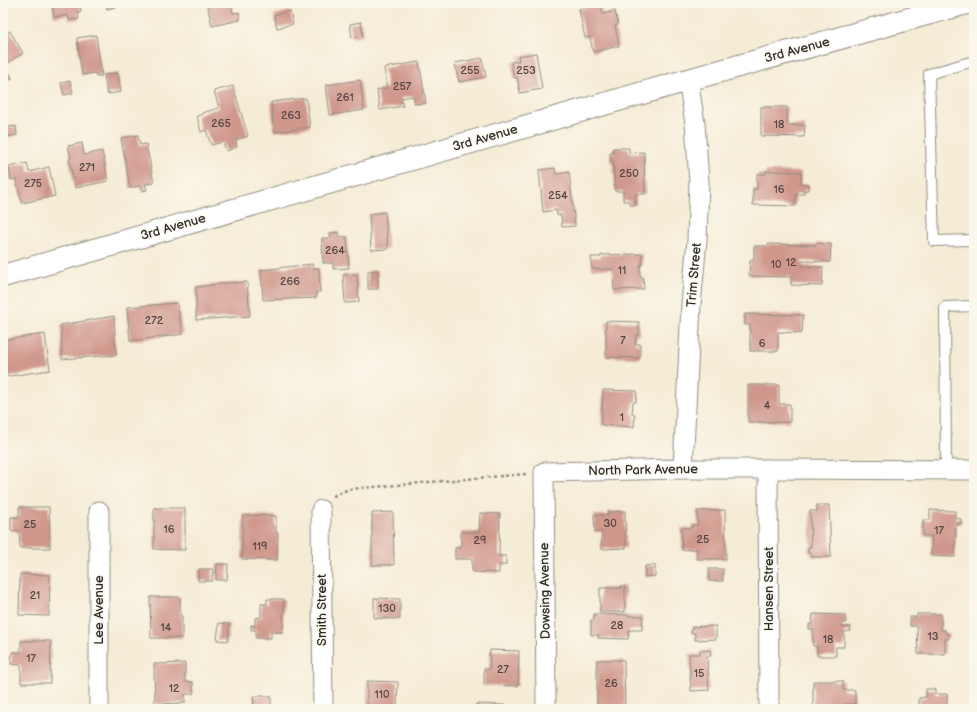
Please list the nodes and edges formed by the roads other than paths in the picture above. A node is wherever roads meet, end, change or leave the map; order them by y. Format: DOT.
graph roads {
  1 [pos="967,3"];
  2 [pos="974,61"];
  3 [pos="688,80"];
  4 [pos="974,240"];
  5 [pos="3,276"];
  6 [pos="974,306"];
  7 [pos="683,469"];
  8 [pos="768,469"];
  9 [pos="946,470"];
  10 [pos="974,470"];
  11 [pos="544,472"];
  12 [pos="321,510"];
  13 [pos="100,511"];
  14 [pos="100,709"];
  15 [pos="323,709"];
  16 [pos="546,709"];
  17 [pos="769,709"];
  1 -- 3 [label="street, 3rd Avenue"];
  2 -- 4 [label="lane"];
  3 -- 5 [label="street, 3rd Avenue"];
  3 -- 7 [label="street, Trim Street"];
  6 -- 9 [label="lane"];
  7 -- 8 [label="street, North Park Avenue"];
  7 -- 11 [label="street, North Park Avenue"];
  8 -- 9 [label="street, North Park Avenue"];
  8 -- 17 [label="street, Hansen Street"];
  9 -- 10 [label="street, North Park Avenue"];
  11 -- 16 [label="street, Dowsing Avenue"];
  12 -- 15 [label="street, Smith Street"];
  13 -- 14 [label="street, Lee Avenue"];
}
